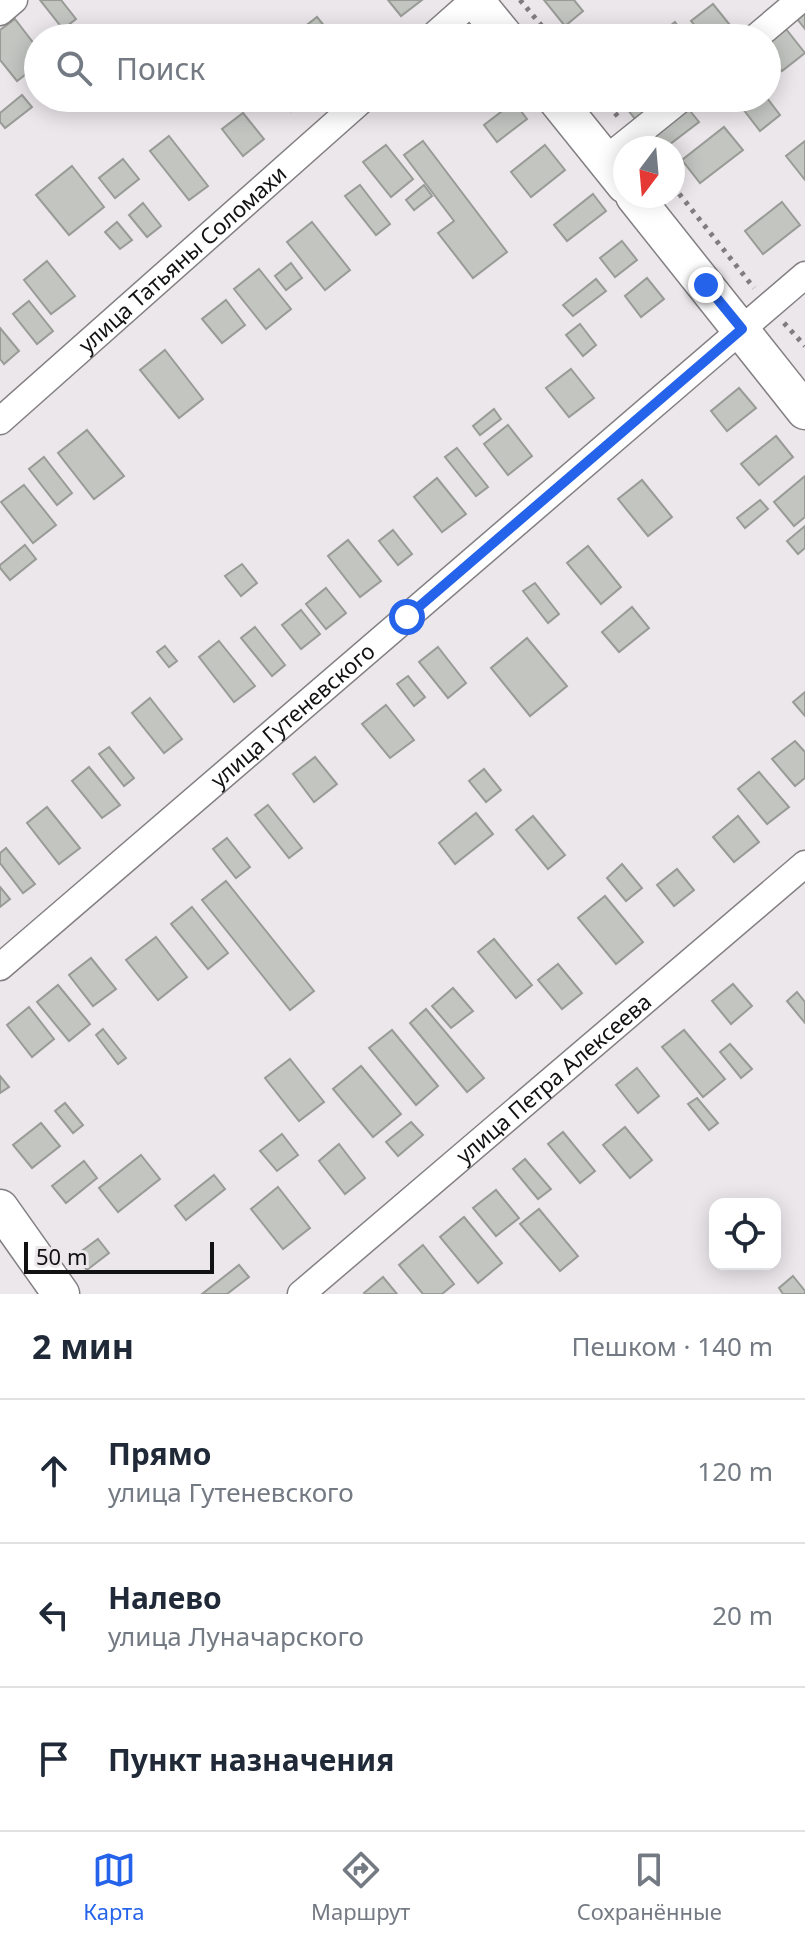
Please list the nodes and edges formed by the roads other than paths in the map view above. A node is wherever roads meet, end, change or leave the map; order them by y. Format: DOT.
graph roads {
  1 [pos="14,0"];
  2 [pos="475,0"];
  3 [pos="800,0"];
  4 [pos="0,12"];
  5 [pos="447,24"];
  6 [pos="495,24"];
  7 [pos="772,24"];
  8 [pos="348,112"];
  9 [pos="566,112"];
  10 [pos="669,112"];
  11 [pos="648,136"];
  12 [pos="613,170"];
  13 [pos="644,208"];
  14 [pos="805,275"];
  15 [pos="742,329"];
  16 [pos="805,411"];
  17 [pos="0,421"];
  18 [pos="805,864"];
  19 [pos="0,967"];
  20 [pos="0,1208"];
  21 [pos="61,1294"];
  22 [pos="301,1294"];
  1 -- 4 [label="street"];
  2 -- 5 [label="street"];
  2 -- 6 [label="main road"];
  3 -- 7 [label="street"];
  8 -- 17 [label="street, улица Татьяны Соломахи"];
  9 -- 12 [label="main road"];
  10 -- 11 [label="street"];
  13 -- 15 [label="main road"];
  14 -- 15 [label="street, улица Гутеневского"];
  15 -- 16 [label="main road"];
  15 -- 19 [label="street, улица Гутеневского"];
  18 -- 22 [label="street, улица Петра Алексеева"];
  20 -- 21 [label="main road"];
}
